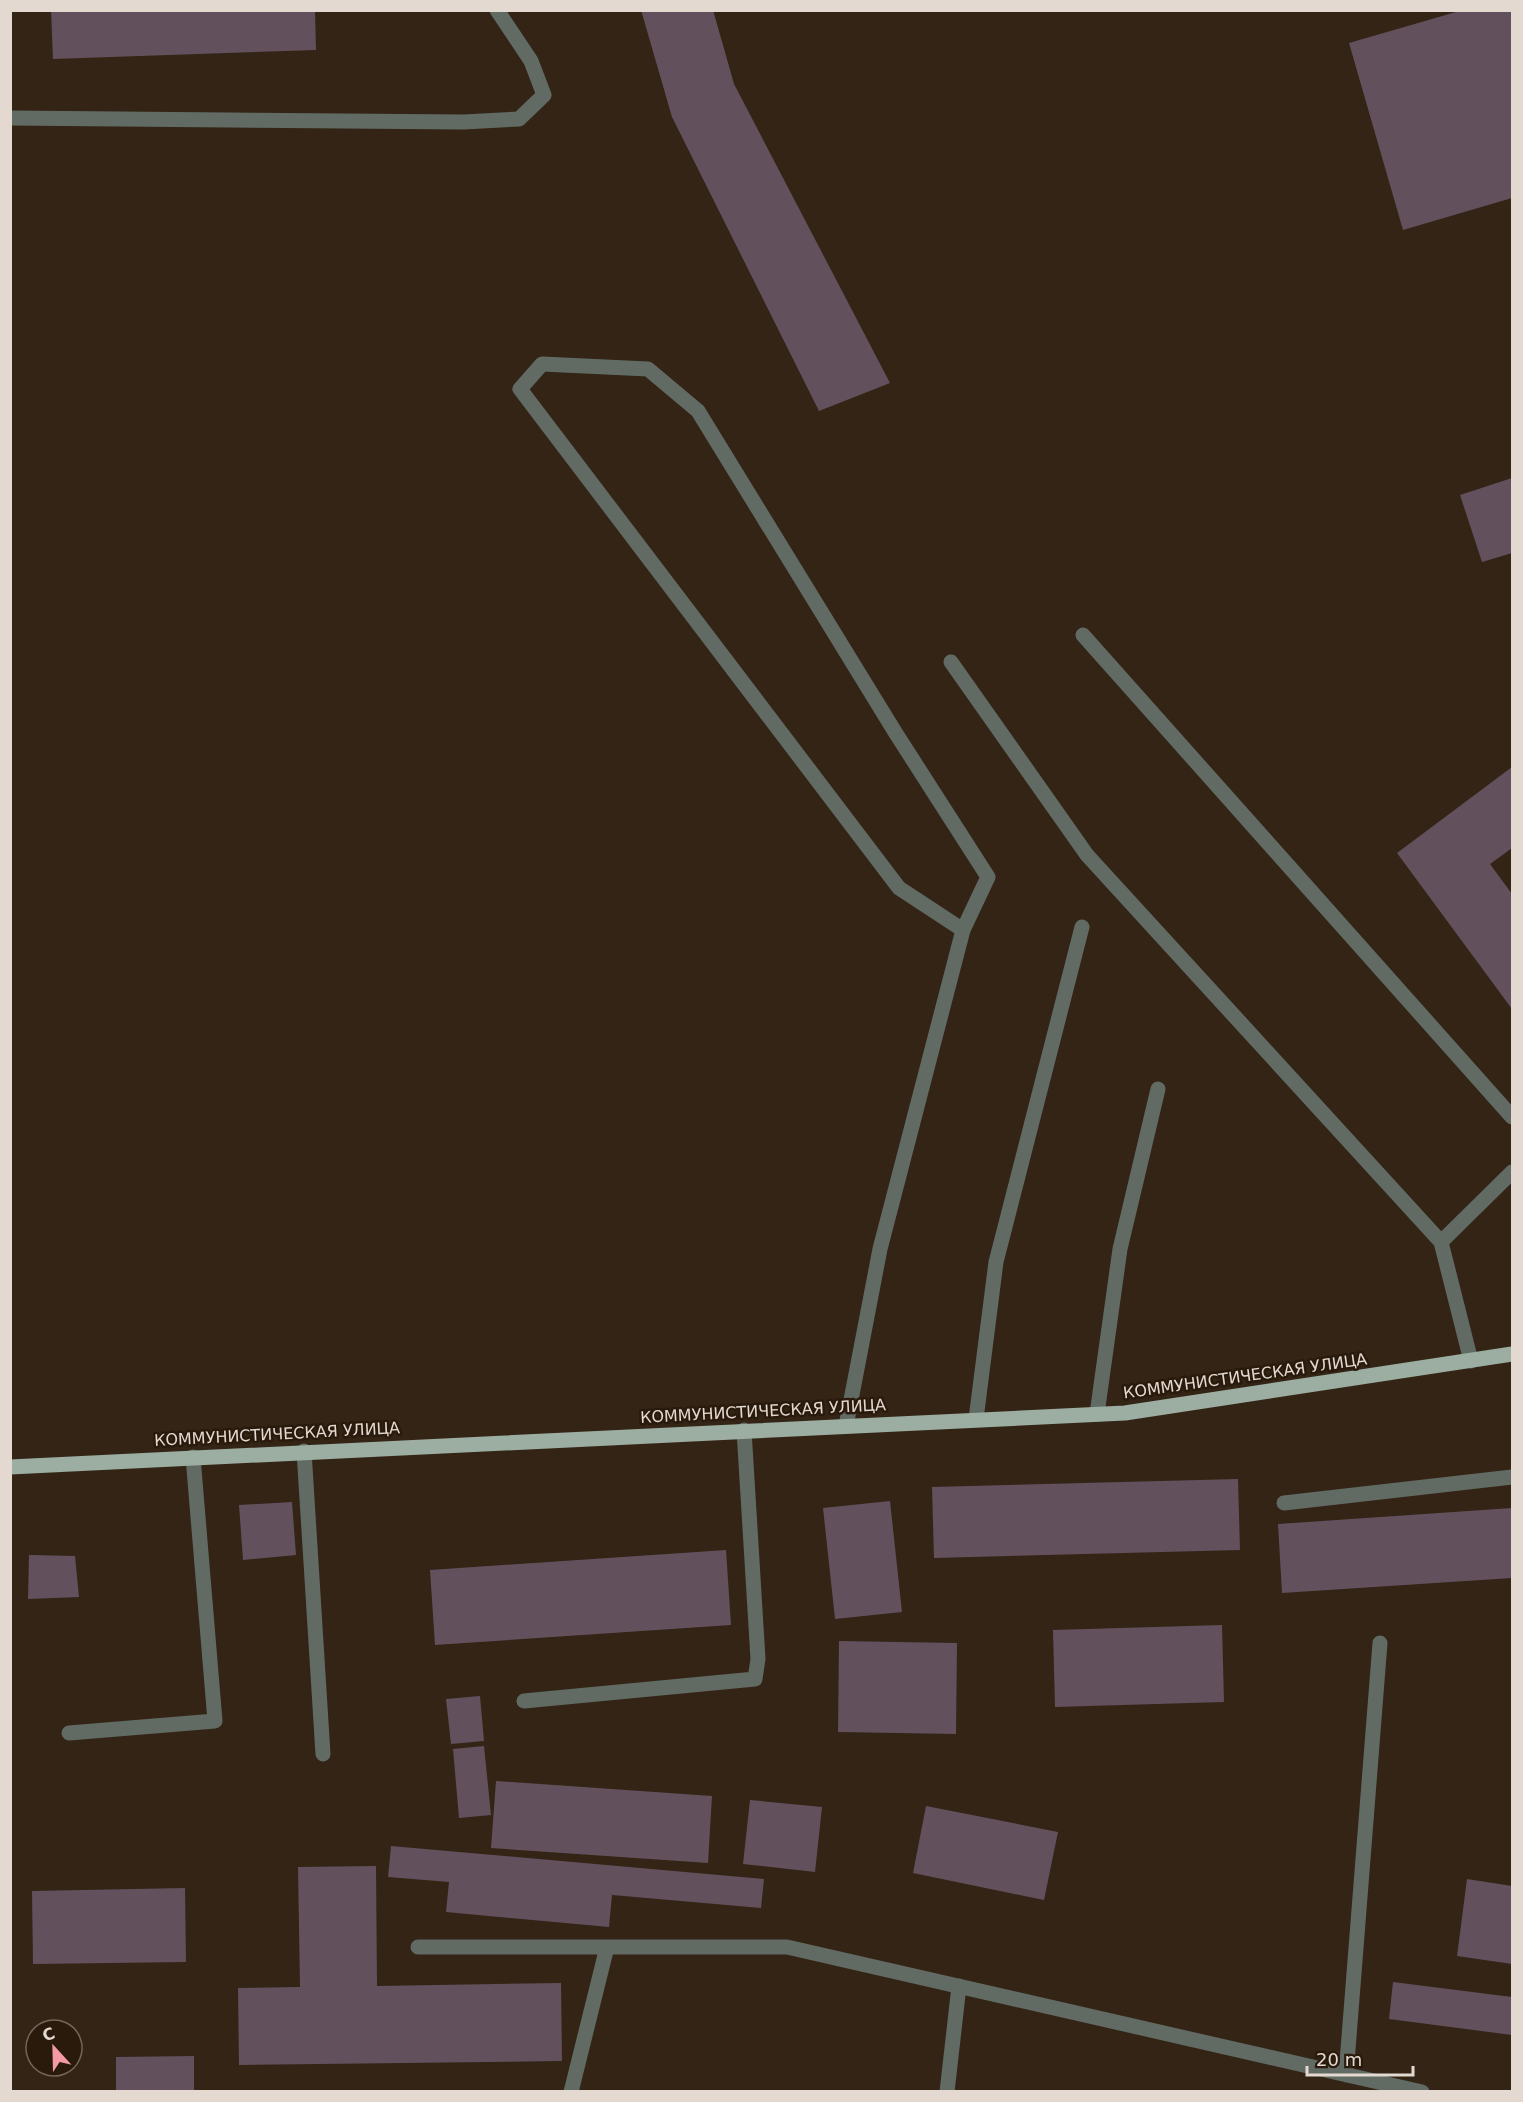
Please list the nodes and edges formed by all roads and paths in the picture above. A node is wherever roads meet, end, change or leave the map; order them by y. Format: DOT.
graph roads {
  1 [pos="497,10"];
  2 [pos="10,118"];
  3 [pos="1083,634"];
  4 [pos="951,662"];
  5 [pos="1082,927"];
  6 [pos="963,930"];
  7 [pos="1158,1089"];
  8 [pos="1512,1117"];
  9 [pos="1512,1172"];
  10 [pos="1441,1242"];
  11 [pos="1512,1354"];
  12 [pos="1471,1361"];
  13 [pos="1096,1414"];
  14 [pos="976,1419"];
  15 [pos="846,1426"];
  16 [pos="744,1430"];
  17 [pos="304,1451"];
  18 [pos="193,1456"];
  19 [pos="10,1467"];
  20 [pos="1512,1478"];
  21 [pos="1284,1503"];
  22 [pos="1380,1643"];
  23 [pos="524,1701"];
  24 [pos="69,1732"];
  25 [pos="323,1754"];
  26 [pos="418,1947"];
  27 [pos="607,1947"];
  28 [pos="959,1986"];
  29 [pos="1346,2075"];
  30 [pos="1405,2090"];
  31 [pos="571,2091"];
  32 [pos="947,2091"];
  33 [pos="1422,2091"];
  1 -- 2 [label="lane"];
  3 -- 8 [label="lane"];
  4 -- 10 [label="lane"];
  5 -- 14 [label="lane"];
  6 -- 6 [label="lane"];
  6 -- 15 [label="lane"];
  7 -- 13 [label="lane"];
  9 -- 10 [label="lane"];
  10 -- 12 [label="lane"];
  11 -- 12 [label="main road, КОММУНИСТИЧЕСКАЯ УЛИЦА"];
  12 -- 13 [label="main road, КОММУНИСТИЧЕСКАЯ УЛИЦА"];
  13 -- 14 [label="main road, КОММУНИСТИЧЕСКАЯ УЛИЦА"];
  14 -- 15 [label="main road, КОММУНИСТИЧЕСКАЯ УЛИЦА"];
  15 -- 16 [label="main road, КОММУНИСТИЧЕСКАЯ УЛИЦА"];
  16 -- 17 [label="main road, КОММУНИСТИЧЕСКАЯ УЛИЦА"];
  16 -- 23 [label="lane"];
  17 -- 18 [label="main road, КОММУНИСТИЧЕСКАЯ УЛИЦА"];
  17 -- 25 [label="lane"];
  18 -- 19 [label="main road, КОММУНИСТИЧЕСКАЯ УЛИЦА"];
  18 -- 24 [label="lane"];
  20 -- 21 [label="lane"];
  22 -- 29 [label="lane"];
  26 -- 27 [label="lane"];
  27 -- 28 [label="lane"];
  27 -- 31 [label="lane"];
  28 -- 29 [label="lane"];
  28 -- 32 [label="lane"];
  29 -- 30 [label="lane"];
  30 -- 33 [label="lane"];
}
